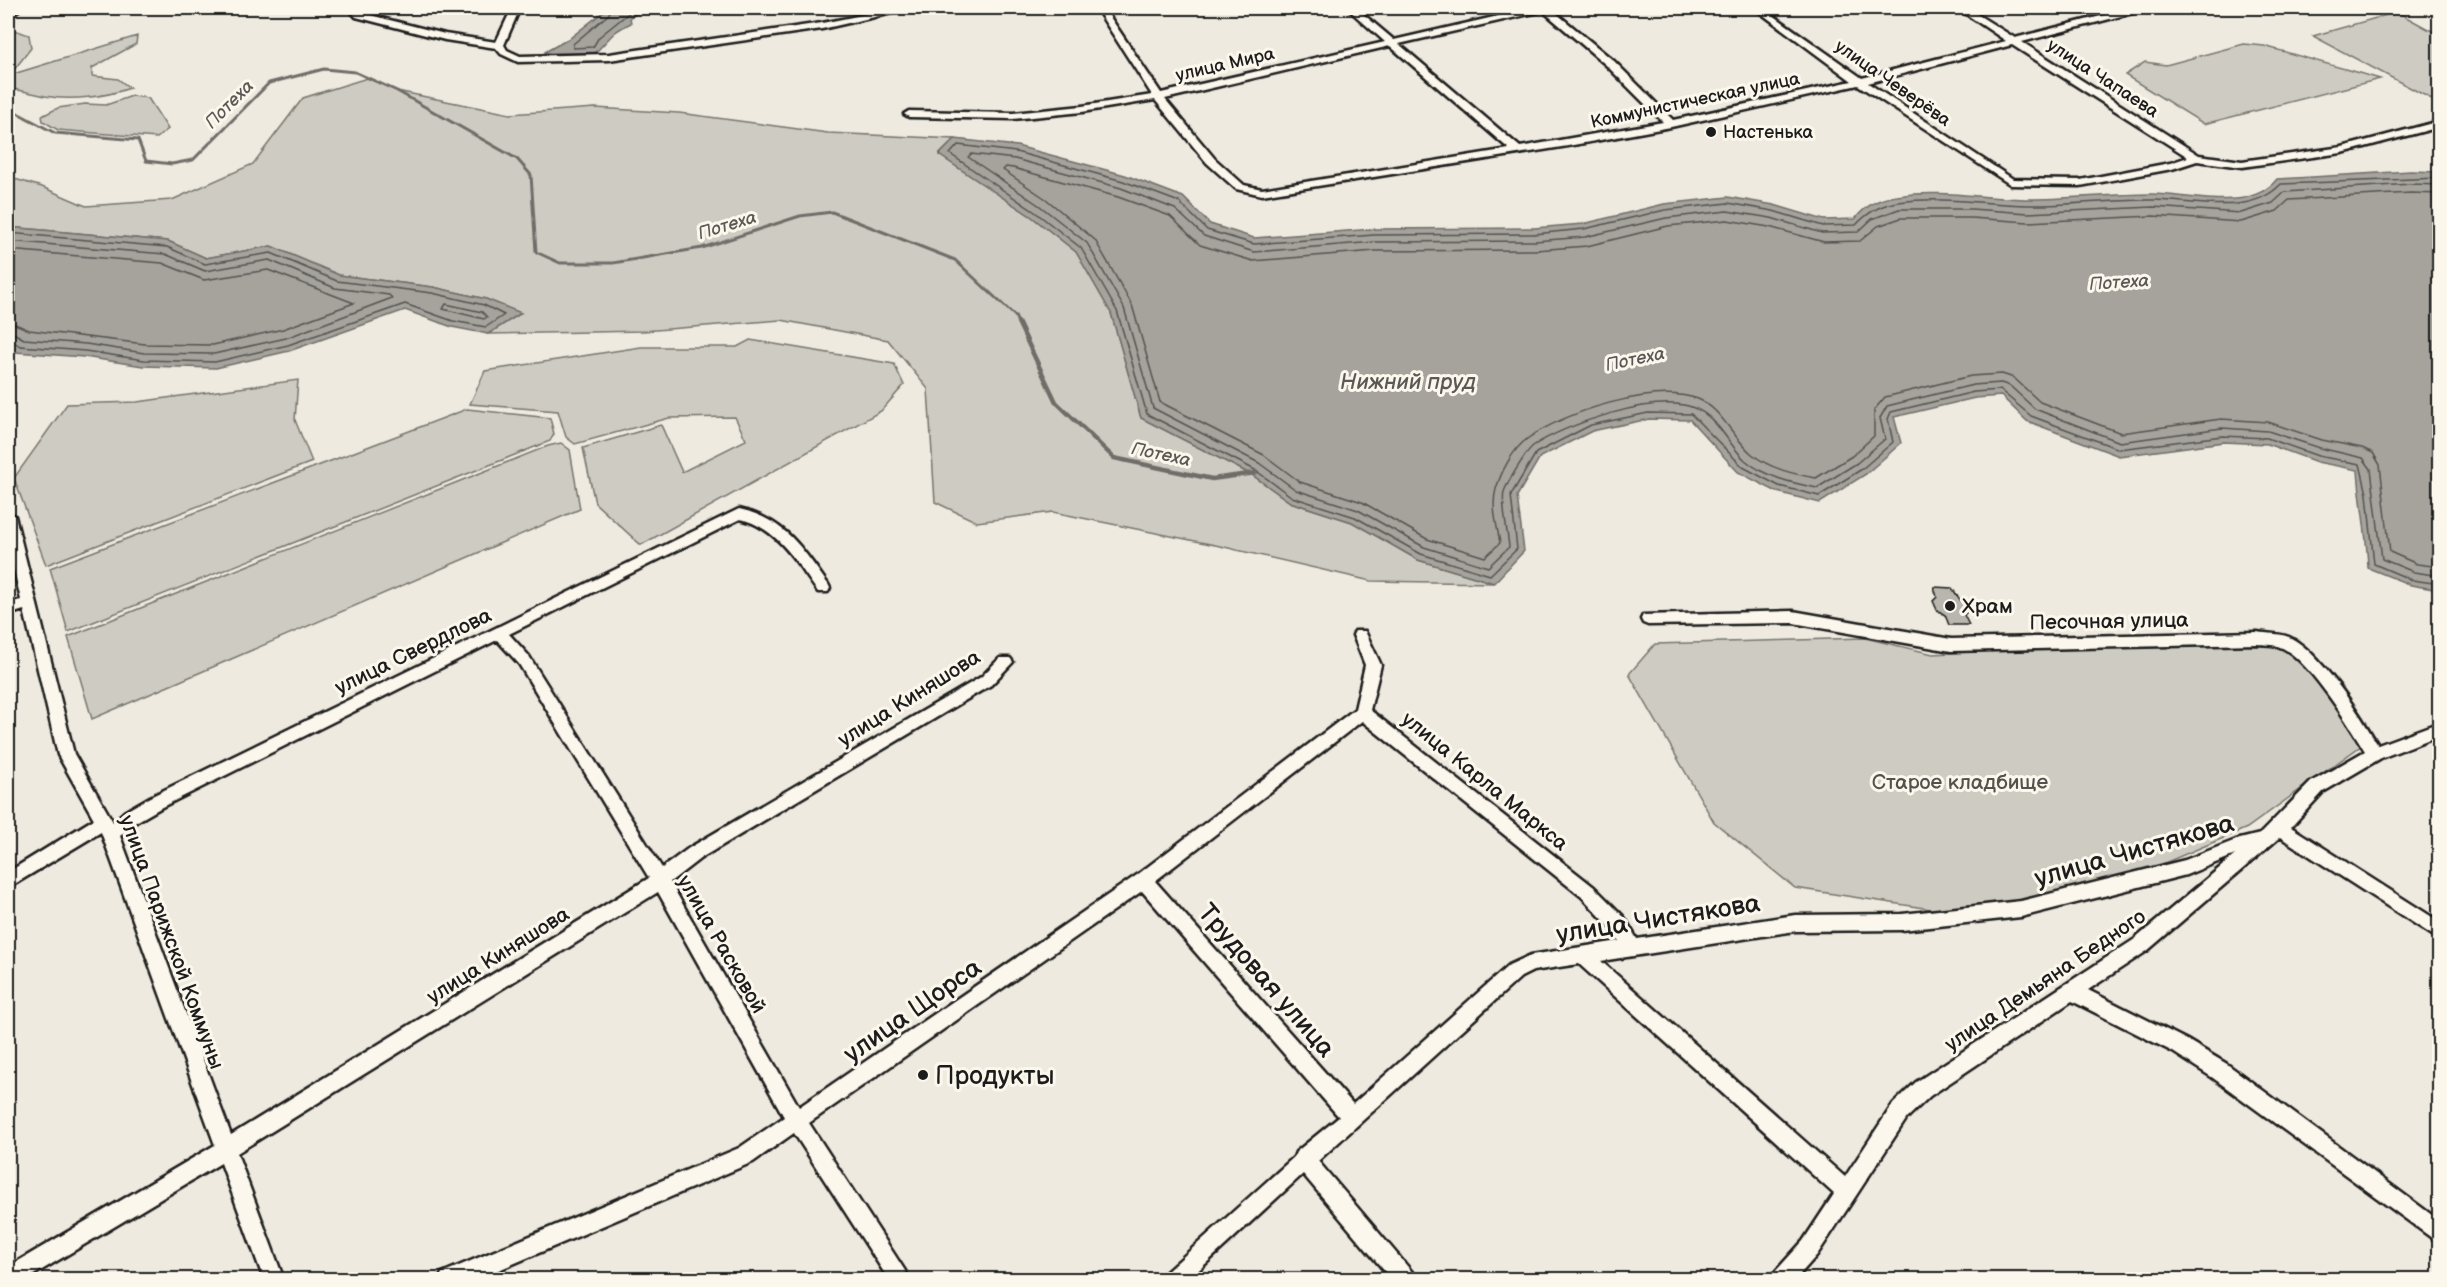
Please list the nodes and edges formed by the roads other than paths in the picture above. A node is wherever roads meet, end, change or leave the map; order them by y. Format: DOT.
graph roads {
  1 [pos="16,8"];
  2 [pos="352,8"];
  3 [pos="403,8"];
  4 [pos="426,8"];
  5 [pos="516,8"];
  6 [pos="909,8"];
  7 [pos="1100,8"];
  8 [pos="1351,8"];
  9 [pos="1544,8"];
  10 [pos="1758,8"];
  11 [pos="1961,8"];
  12 [pos="2141,8"];
  13 [pos="8,14"];
  14 [pos="389,22"];
  15 [pos="1392,41"];
  16 [pos="2016,41"];
  17 [pos="499,45"];
  18 [pos="1860,82"];
  19 [pos="1158,96"];
  20 [pos="909,114"];
  21 [pos="1671,124"];
  22 [pos="2439,124"];
  23 [pos="1518,151"];
  24 [pos="2196,158"];
  25 [pos="8,516"];
  26 [pos="823,588"];
  27 [pos="29,603"];
  28 [pos="8,609"];
  29 [pos="1648,619"];
  30 [pos="500,634"];
  31 [pos="1360,635"];
  32 [pos="1005,662"];
  33 [pos="1362,712"];
  34 [pos="2439,728"];
  35 [pos="2375,753"];
  36 [pos="108,827"];
  37 [pos="2279,828"];
  38 [pos="2262,841"];
  39 [pos="660,880"];
  40 [pos="1143,880"];
  41 [pos="8,881"];
  42 [pos="2439,932"];
  43 [pos="1632,947"];
  44 [pos="1582,955"];
  45 [pos="2070,991"];
  46 [pos="1351,1116"];
  47 [pos="797,1121"];
  48 [pos="225,1150"];
  49 [pos="1303,1159"];
  50 [pos="1848,1193"];
  51 [pos="2439,1234"];
  52 [pos="8,1278"];
  53 [pos="274,1280"];
  54 [pos="449,1280"];
  55 [pos="901,1280"];
  56 [pos="1172,1280"];
  57 [pos="1406,1280"];
  58 [pos="1781,1280"];
  1 -- 13 [label="street"];
  2 -- 14 [label="street"];
  3 -- 4 [label="street"];
  3 -- 14 [label="street"];
  5 -- 17 [label="street"];
  6 -- 17 [label="street"];
  7 -- 19 [label="street"];
  8 -- 15 [label="street"];
  9 -- 15 [label="street, улица Мира"];
  9 -- 21 [label="street"];
  10 -- 18 [label="street, улица Чеверёва"];
  11 -- 16 [label="street, улица Чапаева"];
  12 -- 16 [label="street, Коммунистическая улица"];
  14 -- 17 [label="street"];
  15 -- 19 [label="street, улица Мира"];
  15 -- 23 [label="street"];
  16 -- 18 [label="street, Коммунистическая улица"];
  16 -- 24 [label="street, улица Чапаева"];
  18 -- 21 [label="street, Коммунистическая улица"];
  18 -- 24 [label="street, улица Чеверёва"];
  19 -- 20 [label="street, улица Мира"];
  19 -- 23 [label="street, Коммунистическая улица"];
  21 -- 23 [label="street, Коммунистическая улица"];
  22 -- 24 [label="street"];
  25 -- 27 [label="street, улица Парижской Коммуны"];
  26 -- 30 [label="street, улица Свердлова"];
  27 -- 28 [label="street"];
  27 -- 36 [label="street, улица Парижской Коммуны"];
  29 -- 35 [label="street, Песочная улица"];
  30 -- 36 [label="street, улица Свердлова"];
  30 -- 39 [label="street, улица Расковой"];
  31 -- 33 [label="street"];
  32 -- 39 [label="street, улица Киняшова"];
  33 -- 40 [label="street, улица Щорса"];
  33 -- 43 [label="street, улица Карла Маркса"];
  34 -- 35 [label="street, улица Демьяна Бедного"];
  35 -- 37 [label="street, улица Демьяна Бедного"];
  36 -- 41 [label="street, улица Свердлова"];
  36 -- 48 [label="street, улица Парижской Коммуны"];
  37 -- 38 [label="street, улица Демьяна Бедного"];
  37 -- 42 [label="street"];
  38 -- 43 [label="street, улица Чистякова"];
  38 -- 45 [label="street, улица Демьяна Бедного"];
  39 -- 47 [label="street, улица Расковой"];
  39 -- 48 [label="street, улица Киняшова"];
  40 -- 46 [label="street, Трудовая улица"];
  40 -- 47 [label="street, улица Щорса"];
  43 -- 44 [label="street, улица Чистякова"];
  44 -- 46 [label="street, улица Чистякова"];
  44 -- 50 [label="street"];
  45 -- 50 [label="street, улица Демьяна Бедного"];
  45 -- 51 [label="street"];
  46 -- 49 [label="street, улица Чистякова"];
  47 -- 54 [label="street, улица Щорса"];
  47 -- 55 [label="street, улица Расковой"];
  48 -- 52 [label="street, улица Киняшова"];
  48 -- 53 [label="street, улица Парижской Коммуны"];
  49 -- 56 [label="street, улица Чистякова"];
  49 -- 57 [label="street"];
  50 -- 58 [label="street, улица Демьяна Бедного"];
}
